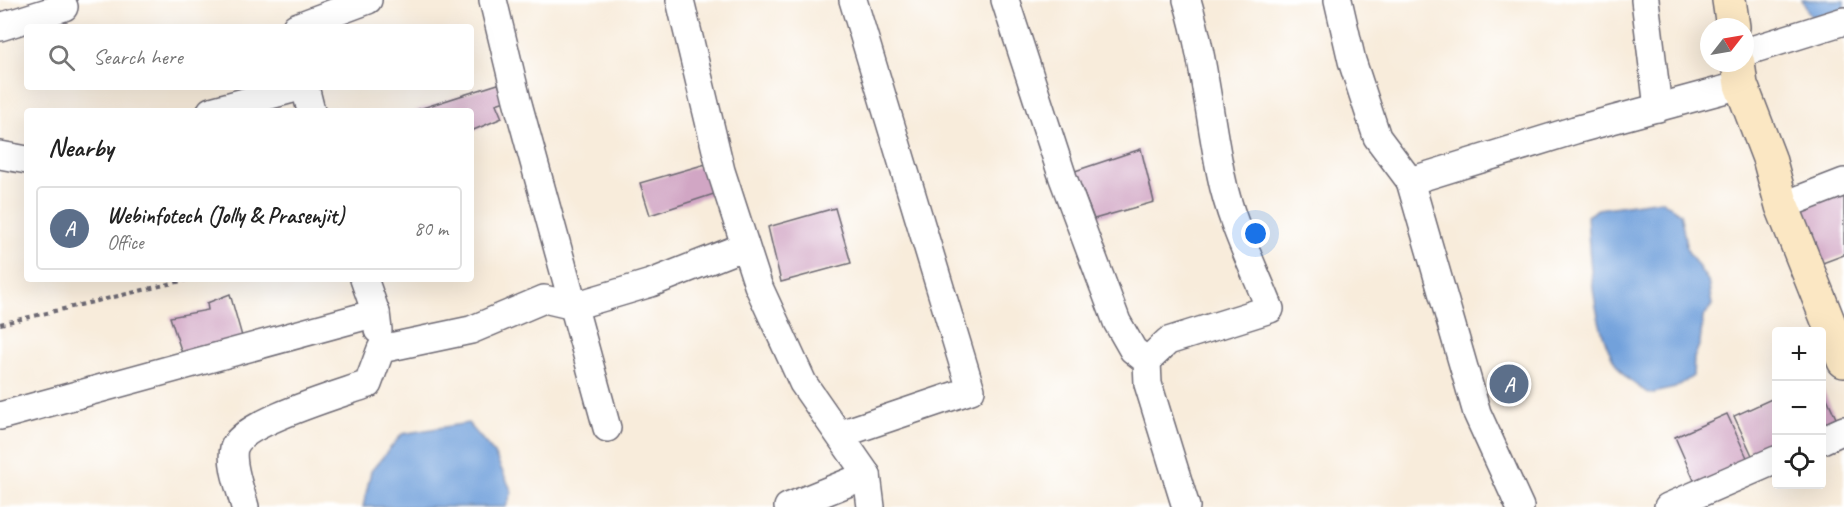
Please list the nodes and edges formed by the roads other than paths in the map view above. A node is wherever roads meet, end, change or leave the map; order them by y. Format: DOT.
graph roads {
  1 [pos="368,0"];
  2 [pos="493,0"];
  3 [pos="680,0"];
  4 [pos="853,0"];
  5 [pos="1005,0"];
  6 [pos="1187,0"];
  7 [pos="1338,0"];
  8 [pos="1646,0"];
  9 [pos="1729,0"];
  10 [pos="69,2"];
  11 [pos="1732,18"];
  12 [pos="1844,21"];
  13 [pos="304,24"];
  14 [pos="0,27"];
  15 [pos="1754,49"];
  16 [pos="1740,74"];
  17 [pos="289,90"];
  18 [pos="306,90"];
  19 [pos="222,108"];
  20 [pos="310,108"];
  21 [pos="1658,108"];
  22 [pos="0,155"];
  23 [pos="24,159"];
  24 [pos="1410,181"];
  25 [pos="1844,182"];
  26 [pos="1782,206"];
  27 [pos="745,246"];
  28 [pos="365,282"];
  29 [pos="574,306"];
  30 [pos="376,313"];
  31 [pos="1841,342"];
  32 [pos="381,349"];
  33 [pos="1147,361"];
  34 [pos="0,416"];
  35 [pos="607,428"];
  36 [pos="1844,430"];
  37 [pos="840,434"];
  38 [pos="1826,438"];
  39 [pos="1772,462"];
  40 [pos="867,475"];
  41 [pos="244,507"];
  42 [pos="788,507"];
  43 [pos="871,507"];
  44 [pos="1186,507"];
  45 [pos="1520,507"];
  46 [pos="1668,507"];
  1 -- 13 [label="street"];
  2 -- 29 [label="street"];
  3 -- 27 [label="street"];
  4 -- 37 [label="street"];
  5 -- 33 [label="street"];
  6 -- 33 [label="street"];
  7 -- 24 [label="street"];
  8 -- 21 [label="street"];
  9 -- 11 [label="main road"];
  10 -- 14 [label="street"];
  12 -- 15 [label="street"];
  16 -- 21 [label="street"];
  16 -- 26 [label="main road"];
  17 -- 19 [label="street"];
  18 -- 20 [label="street"];
  21 -- 24 [label="street"];
  22 -- 23 [label="street"];
  24 -- 45 [label="street"];
  25 -- 26 [label="street"];
  26 -- 31 [label="main road"];
  27 -- 29 [label="street"];
  27 -- 37 [label="street"];
  28 -- 30 [label="street"];
  29 -- 32 [label="street"];
  29 -- 35 [label="street"];
  30 -- 32 [label="street"];
  30 -- 34 [label="street"];
  32 -- 41 [label="street"];
  33 -- 44 [label="street"];
  36 -- 38 [label="street"];
  37 -- 40 [label="street"];
  39 -- 46 [label="street"];
  40 -- 42 [label="street"];
  40 -- 43 [label="street"];
}
